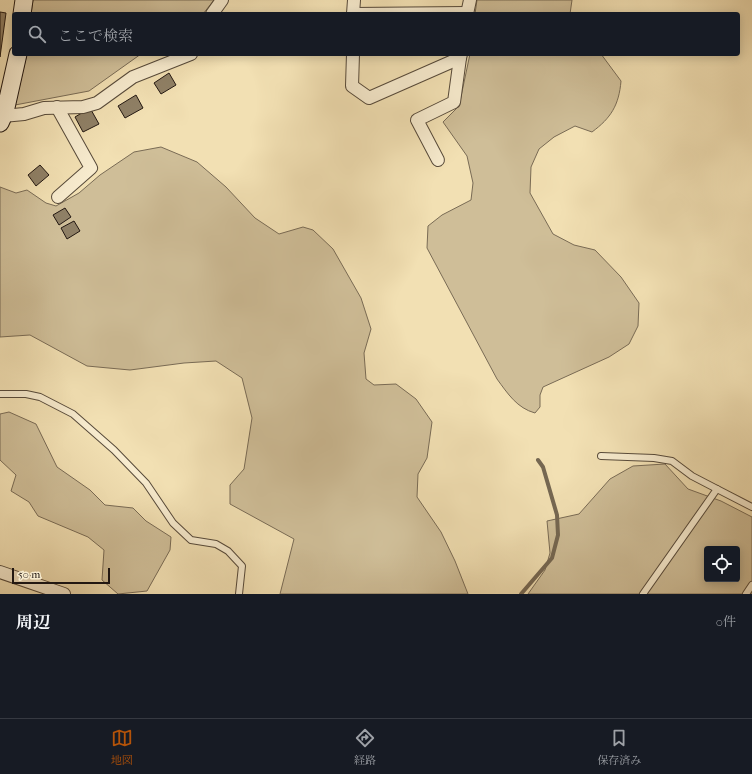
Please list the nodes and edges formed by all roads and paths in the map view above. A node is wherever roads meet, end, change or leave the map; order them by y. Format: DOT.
graph roads {
  1 [pos="24,0"];
  2 [pos="222,0"];
  3 [pos="354,0"];
  4 [pos="470,0"];
  5 [pos="22,12"];
  6 [pos="213,12"];
  7 [pos="353,12"];
  8 [pos="467,12"];
  9 [pos="18,56"];
  10 [pos="186,56"];
  11 [pos="353,56"];
  12 [pos="460,56"];
  13 [pos="57,107"];
  14 [pos="2,120"];
  15 [pos="438,160"];
  16 [pos="58,198"];
  17 [pos="0,394"];
  18 [pos="601,456"];
  19 [pos="717,489"];
  20 [pos="752,507"];
  21 [pos="0,572"];
  22 [pos="752,585"];
  23 [pos="64,594"];
  24 [pos="239,594"];
  25 [pos="643,594"];
  26 [pos="746,594"];
  1 -- 5 [label="street"];
  2 -- 6 [label="street"];
  3 -- 7 [label="street"];
  4 -- 8 [label="street"];
  9 -- 14 [label="street"];
  10 -- 13 [label="street"];
  11 -- 12 [label="street"];
  12 -- 15 [label="street"];
  13 -- 14 [label="street"];
  13 -- 16 [label="street"];
  17 -- 24 [label="lane"];
  18 -- 19 [label="lane"];
  19 -- 20 [label="lane"];
  19 -- 25 [label="lane"];
  21 -- 23 [label="street"];
  22 -- 26 [label="lane"];
}
